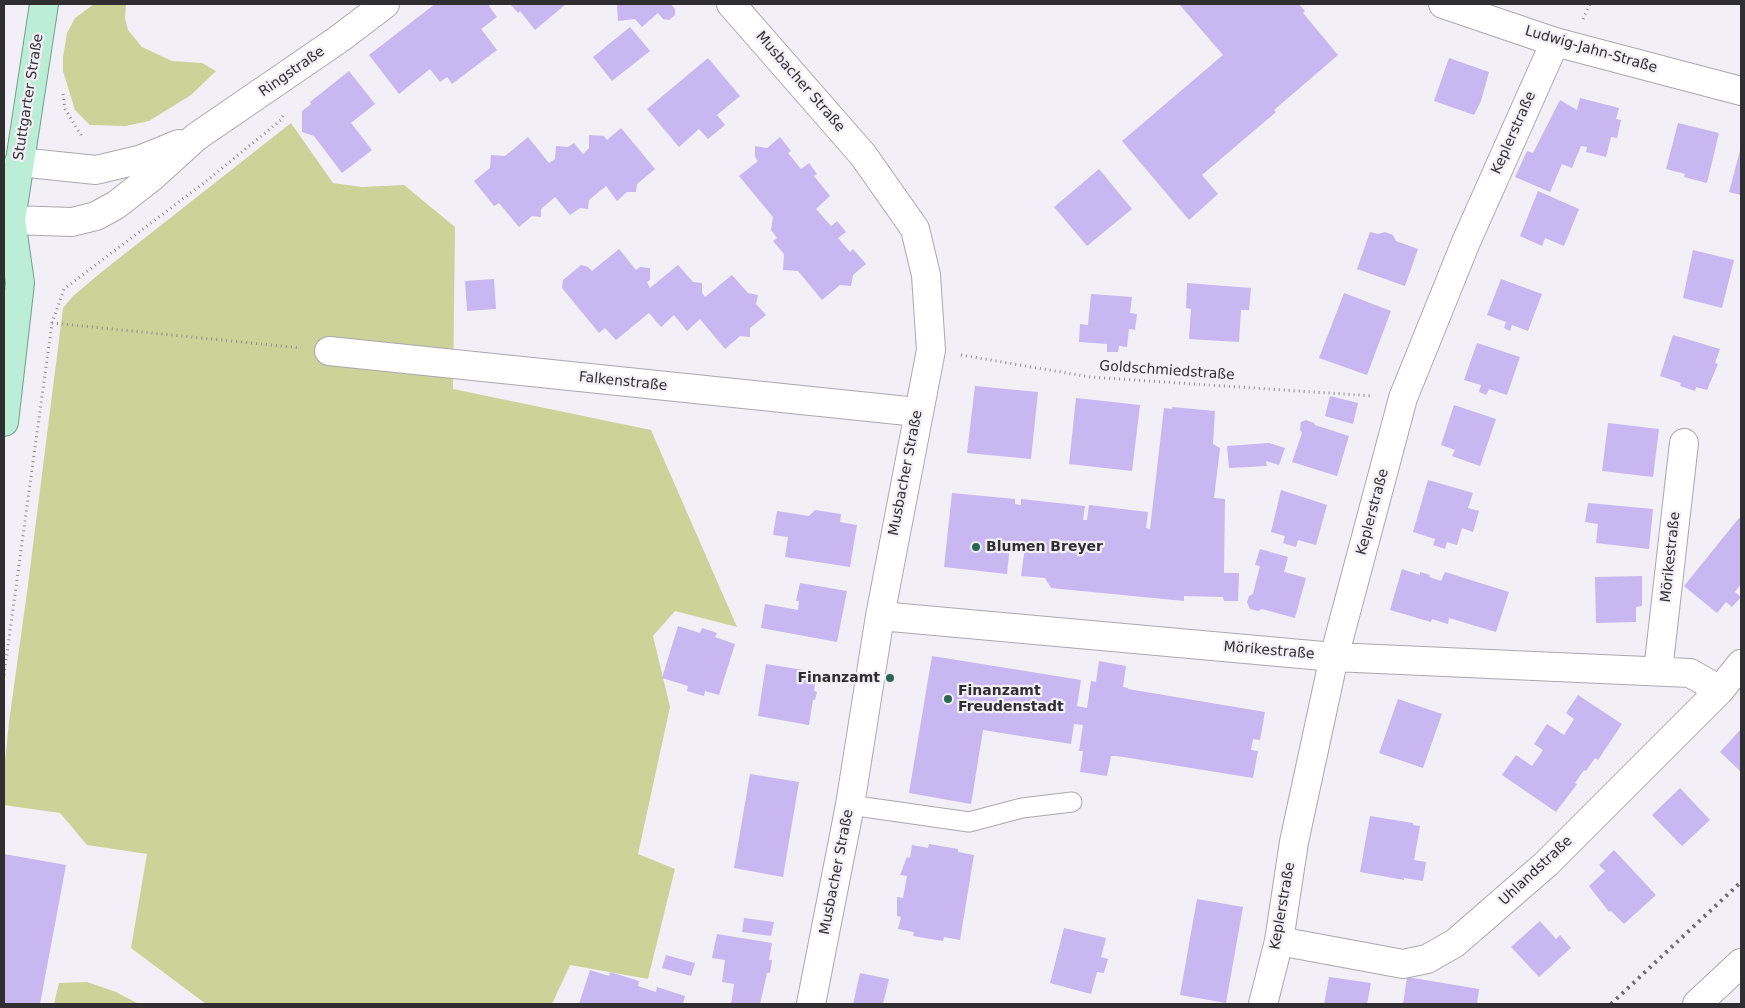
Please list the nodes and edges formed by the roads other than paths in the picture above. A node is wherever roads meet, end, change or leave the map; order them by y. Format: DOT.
graph roads {
  1 [pos="385,4"];
  2 [pos="731,4"];
  3 [pos="1443,4"];
  4 [pos="38,5"];
  5 [pos="1555,42"];
  6 [pos="1741,91"];
  7 [pos="196,137"];
  8 [pos="11,161"];
  9 [pos="7,229"];
  10 [pos="329,351"];
  11 [pos="917,412"];
  12 [pos="4,422"];
  13 [pos="1684,443"];
  14 [pos="880,616"];
  15 [pos="1334,657"];
  16 [pos="1741,664"];
  17 [pos="1658,671"];
  18 [pos="1720,690"];
  19 [pos="1072,802"];
  20 [pos="850,805"];
  21 [pos="1278,941"];
  22 [pos="1741,963"];
  23 [pos="811,1004"];
  24 [pos="1264,1004"];
  25 [pos="1697,1004"];
  1 -- 7 [label="street, Ringstraße"];
  2 -- 11 [label="street, Musbacher Straße"];
  3 -- 5 [label="street, Ludwig-Jahn-Straße"];
  4 -- 8 [label="main road, Stuttgarter Straße"];
  5 -- 6 [label="street, Ludwig-Jahn-Straße"];
  5 -- 15 [label="street, Keplerstraße"];
  7 -- 8 [label="street, Ringstraße"];
  7 -- 9 [label="street, Ringstraße"];
  8 -- 9 [label="main road, Stuttgarter Straße"];
  9 -- 12 [label="main road, Stuttgarter Straße"];
  10 -- 11 [label="street, Falkenstraße"];
  11 -- 14 [label="street, Musbacher Straße"];
  13 -- 17 [label="street, Mörikestraße"];
  14 -- 15 [label="street, Mörikestraße"];
  14 -- 20 [label="street, Musbacher Straße"];
  15 -- 17 [label="street, Mörikestraße"];
  15 -- 21 [label="street, Keplerstraße"];
  16 -- 18 [label="street, Uhlandstraße"];
  17 -- 18 [label="street, Mörikestraße"];
  18 -- 21 [label="street, Uhlandstraße"];
  19 -- 20 [label="lane"];
  20 -- 23 [label="street, Musbacher Straße"];
  21 -- 24 [label="street, Keplerstraße"];
  22 -- 25 [label="street"];
}
